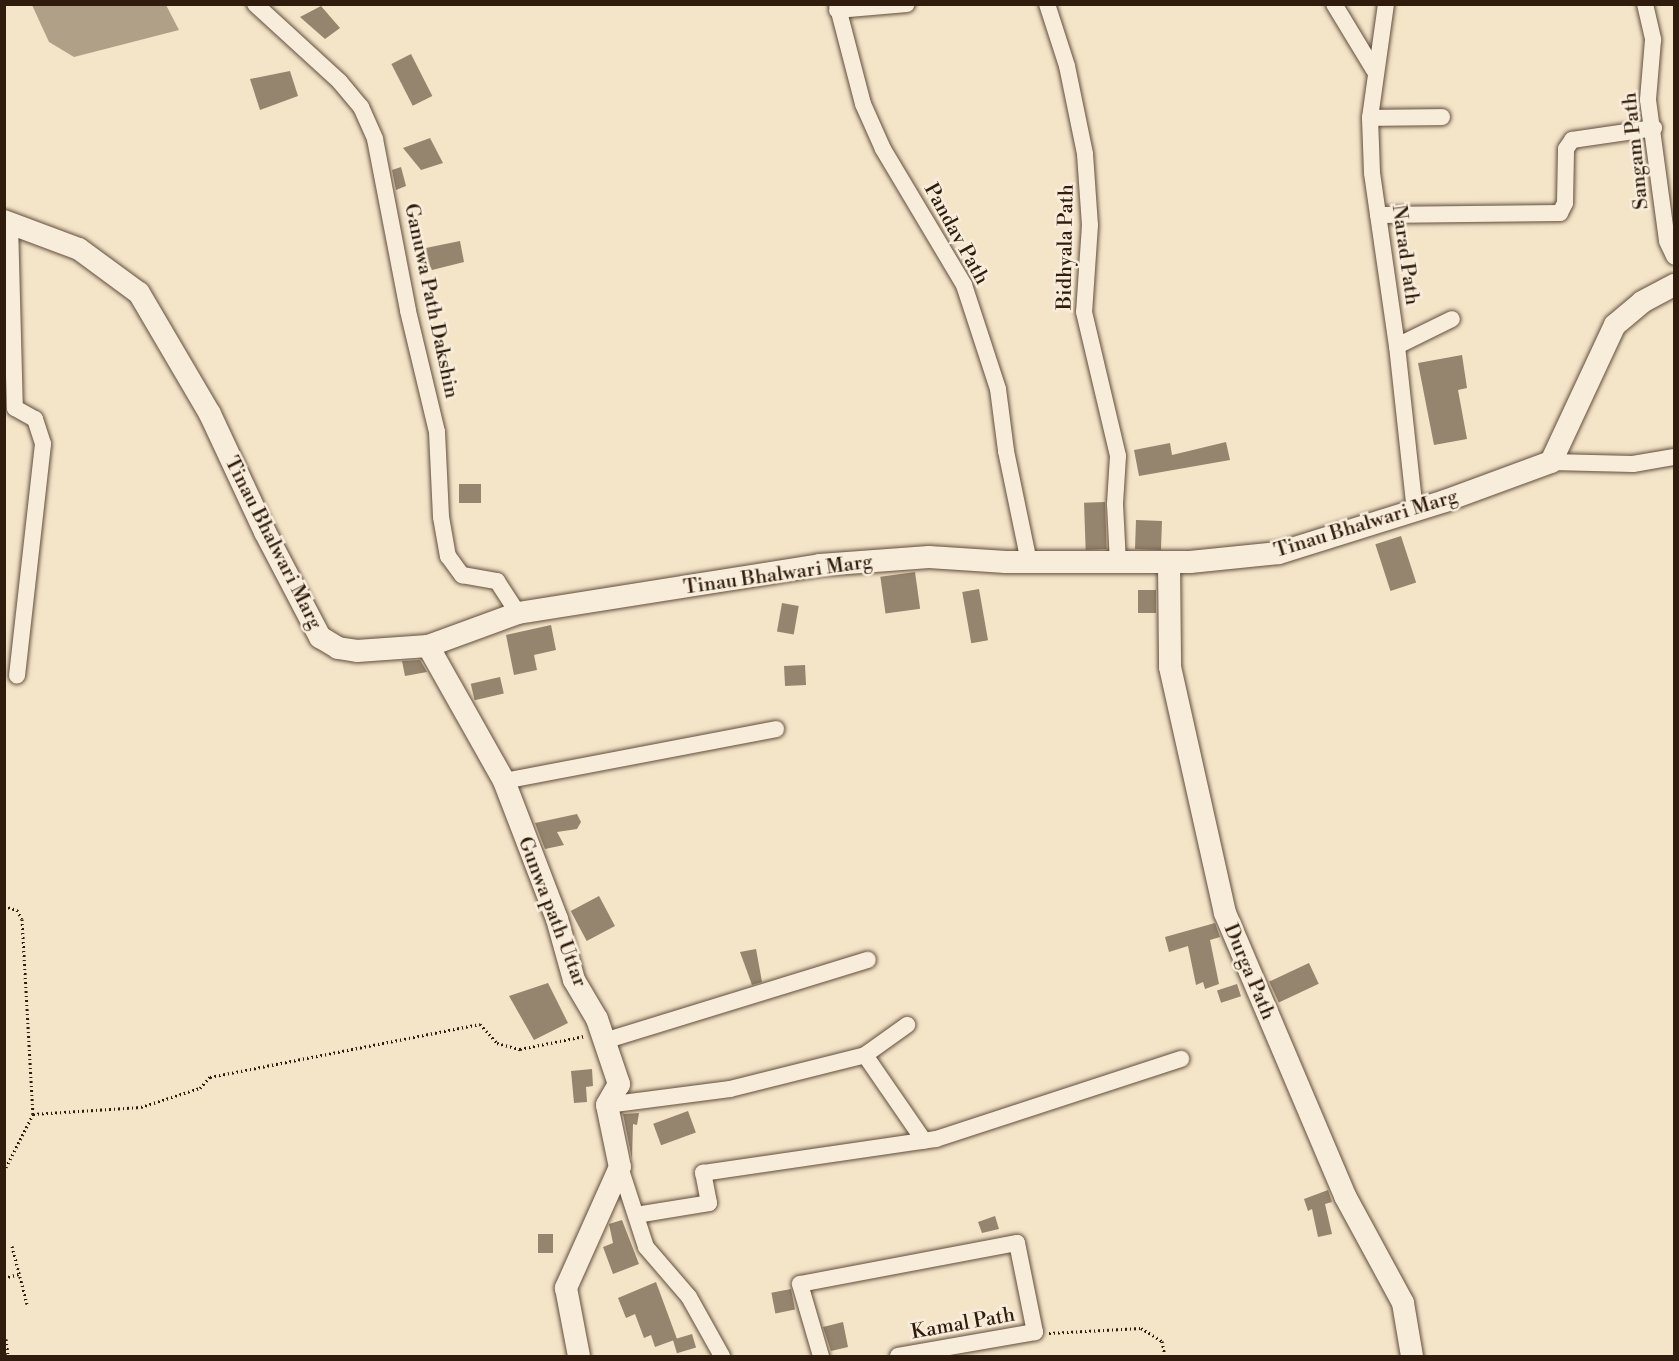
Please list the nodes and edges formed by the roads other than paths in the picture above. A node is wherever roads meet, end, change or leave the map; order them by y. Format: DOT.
graph roads {
  1 [pos="255,4"];
  2 [pos="907,4"];
  3 [pos="1047,4"];
  4 [pos="1334,4"];
  5 [pos="1386,4"];
  6 [pos="1645,4"];
  7 [pos="837,7"];
  8 [pos="1374,70"];
  9 [pos="1442,117"];
  10 [pos="1370,118"];
  11 [pos="1654,128"];
  12 [pos="1378,215"];
  13 [pos="7,222"];
  14 [pos="1674,256"];
  15 [pos="1674,285"];
  16 [pos="1452,319"];
  17 [pos="1397,346"];
  18 [pos="1674,457"];
  19 [pos="1551,462"];
  20 [pos="1415,511"];
  21 [pos="1029,562"];
  22 [pos="1169,563"];
  23 [pos="1119,564"];
  24 [pos="518,613"];
  25 [pos="428,646"];
  26 [pos="17,676"];
  27 [pos="776,729"];
  28 [pos="504,781"];
  29 [pos="868,960"];
  30 [pos="907,1025"];
  31 [pos="602,1036"];
  32 [pos="865,1055"];
  33 [pos="1181,1059"];
  34 [pos="607,1105"];
  35 [pos="924,1141"];
  36 [pos="620,1167"];
  37 [pos="636,1215"];
  38 [pos="579,1356"];
  39 [pos="722,1356"];
  40 [pos="821,1356"];
  41 [pos="898,1356"];
  42 [pos="1412,1356"];
  1 -- 24 [label="street, Ganuwa Path Dakshin"];
  2 -- 7 [label="street"];
  3 -- 23 [label="street, Bidhyala Path"];
  4 -- 8 [label="street"];
  5 -- 8 [label="street, Narad Path"];
  6 -- 11 [label="street, Sangam Path"];
  7 -- 21 [label="street, Pandav Path"];
  8 -- 10 [label="street, Narad Path"];
  9 -- 10 [label="street"];
  10 -- 12 [label="street, Narad Path"];
  11 -- 12 [label="street"];
  11 -- 14 [label="street, Sangam Path"];
  12 -- 17 [label="street, Narad Path"];
  13 -- 25 [label="street, Tinau Bhalwari Marg"];
  13 -- 26 [label="street"];
  15 -- 19 [label="street"];
  16 -- 17 [label="street"];
  17 -- 20 [label="street, Narad Path"];
  18 -- 19 [label="street"];
  19 -- 20 [label="street, Tinau Bhalwari Marg"];
  20 -- 22 [label="street, Tinau Bhalwari Marg"];
  21 -- 23 [label="street, Tinau Bhalwari Marg"];
  21 -- 24 [label="street, Tinau Bhalwari Marg"];
  22 -- 23 [label="street, Tinau Bhalwari Marg"];
  22 -- 42 [label="street, Durga Path"];
  24 -- 25 [label="street, Tinau Bhalwari Marg"];
  25 -- 28 [label="street, Gunwa path Uttar"];
  27 -- 28 [label="street"];
  28 -- 31 [label="street, Gunwa path Uttar"];
  29 -- 31 [label="street"];
  30 -- 32 [label="street"];
  31 -- 34 [label="street, Gunwa path Uttar"];
  32 -- 34 [label="street"];
  32 -- 35 [label="street"];
  33 -- 35 [label="street"];
  34 -- 36 [label="street"];
  35 -- 37 [label="street"];
  36 -- 37 [label="street"];
  36 -- 38 [label="street"];
  37 -- 39 [label="street"];
  40 -- 41 [label="street, Kamal Path"];
}
